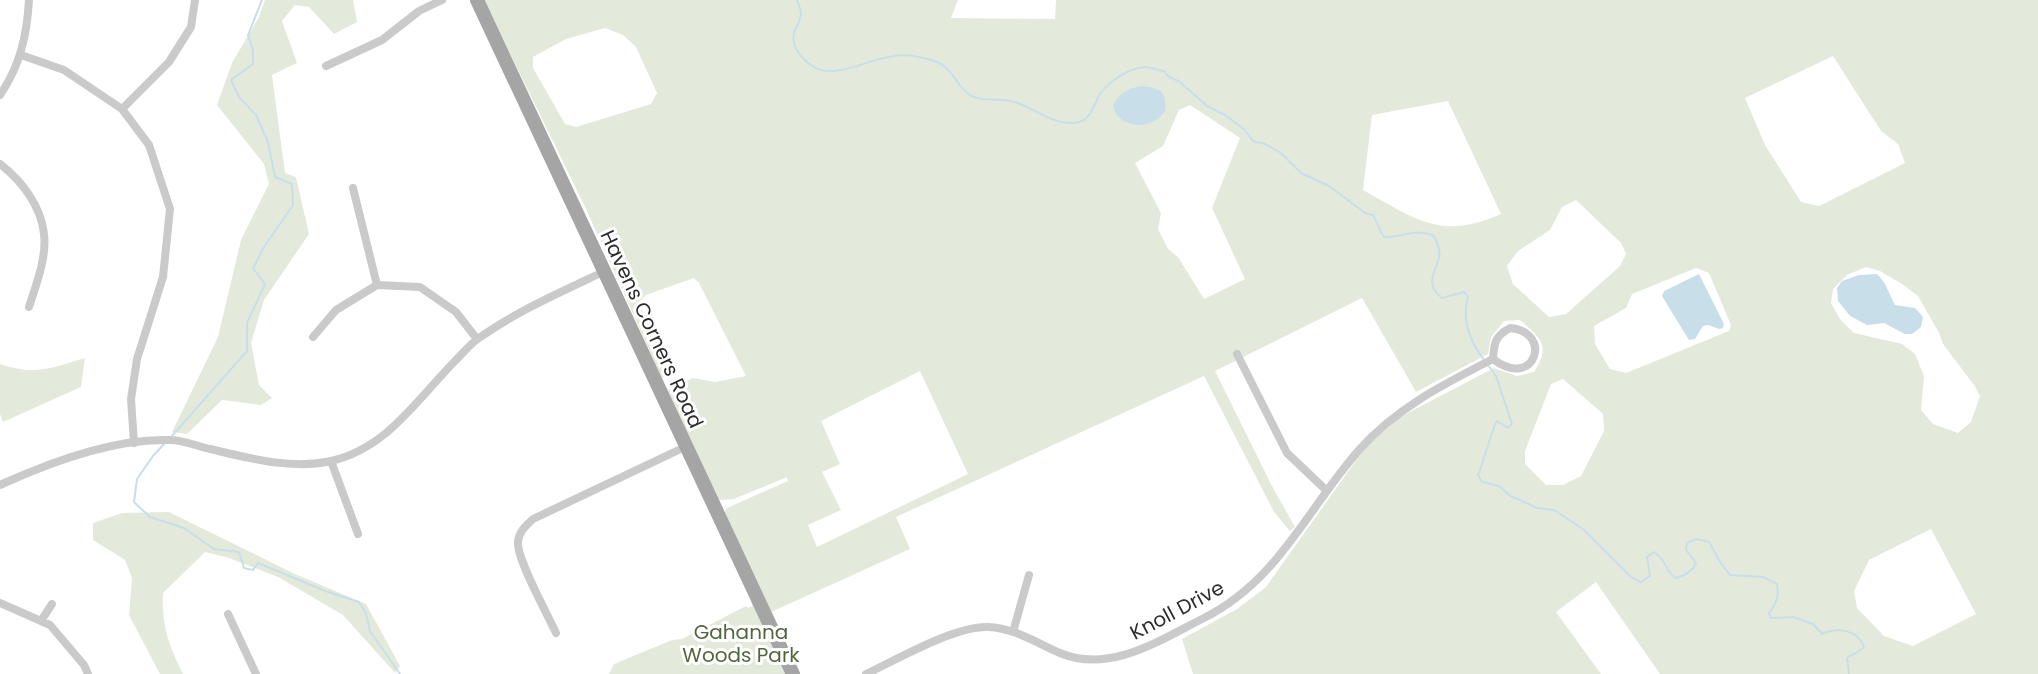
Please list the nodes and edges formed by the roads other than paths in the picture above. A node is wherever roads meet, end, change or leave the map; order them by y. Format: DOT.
graph roads {
  1 [pos="29,0"];
  2 [pos="195,0"];
  3 [pos="442,0"];
  4 [pos="477,0"];
  5 [pos="21,55"];
  6 [pos="326,66"];
  7 [pos="0,95"];
  8 [pos="123,109"];
  9 [pos="0,164"];
  10 [pos="353,188"];
  11 [pos="603,272"];
  12 [pos="377,285"];
  13 [pos="29,307"];
  14 [pos="313,337"];
  15 [pos="477,339"];
  16 [pos="1237,354"];
  17 [pos="1493,359"];
  18 [pos="134,443"];
  19 [pos="686,447"];
  20 [pos="331,461"];
  21 [pos="0,485"];
  22 [pos="1327,491"];
  23 [pos="358,534"];
  24 [pos="1029,575"];
  25 [pos="0,603"];
  26 [pos="52,604"];
  27 [pos="228,614"];
  28 [pos="41,621"];
  29 [pos="1013,632"];
  30 [pos="556,633"];
  31 [pos="88,674"];
  32 [pos="256,674"];
  33 [pos="793,674"];
  34 [pos="866,674"];
  1 -- 5 [label="street"];
  2 -- 8 [label="street"];
  3 -- 6 [label="street"];
  4 -- 11 [label="main road, Havens Corners Road"];
  5 -- 7 [label="street"];
  5 -- 8 [label="street"];
  8 -- 18 [label="street"];
  9 -- 13 [label="street"];
  10 -- 12 [label="street"];
  11 -- 15 [label="street"];
  11 -- 19 [label="main road, Havens Corners Road"];
  12 -- 14 [label="street"];
  12 -- 15 [label="street"];
  15 -- 20 [label="street"];
  16 -- 22 [label="street"];
  17 -- 17 [label="street"];
  17 -- 22 [label="street, Knoll Drive"];
  18 -- 20 [label="street"];
  18 -- 21 [label="street"];
  19 -- 30 [label="street"];
  19 -- 33 [label="main road, Havens Corners Road"];
  20 -- 23 [label="street"];
  22 -- 29 [label="street, Knoll Drive"];
  24 -- 29 [label="street"];
  25 -- 28 [label="street"];
  26 -- 28 [label="street"];
  27 -- 32 [label="street"];
  28 -- 31 [label="street"];
  29 -- 34 [label="street, Knoll Drive"];
}
